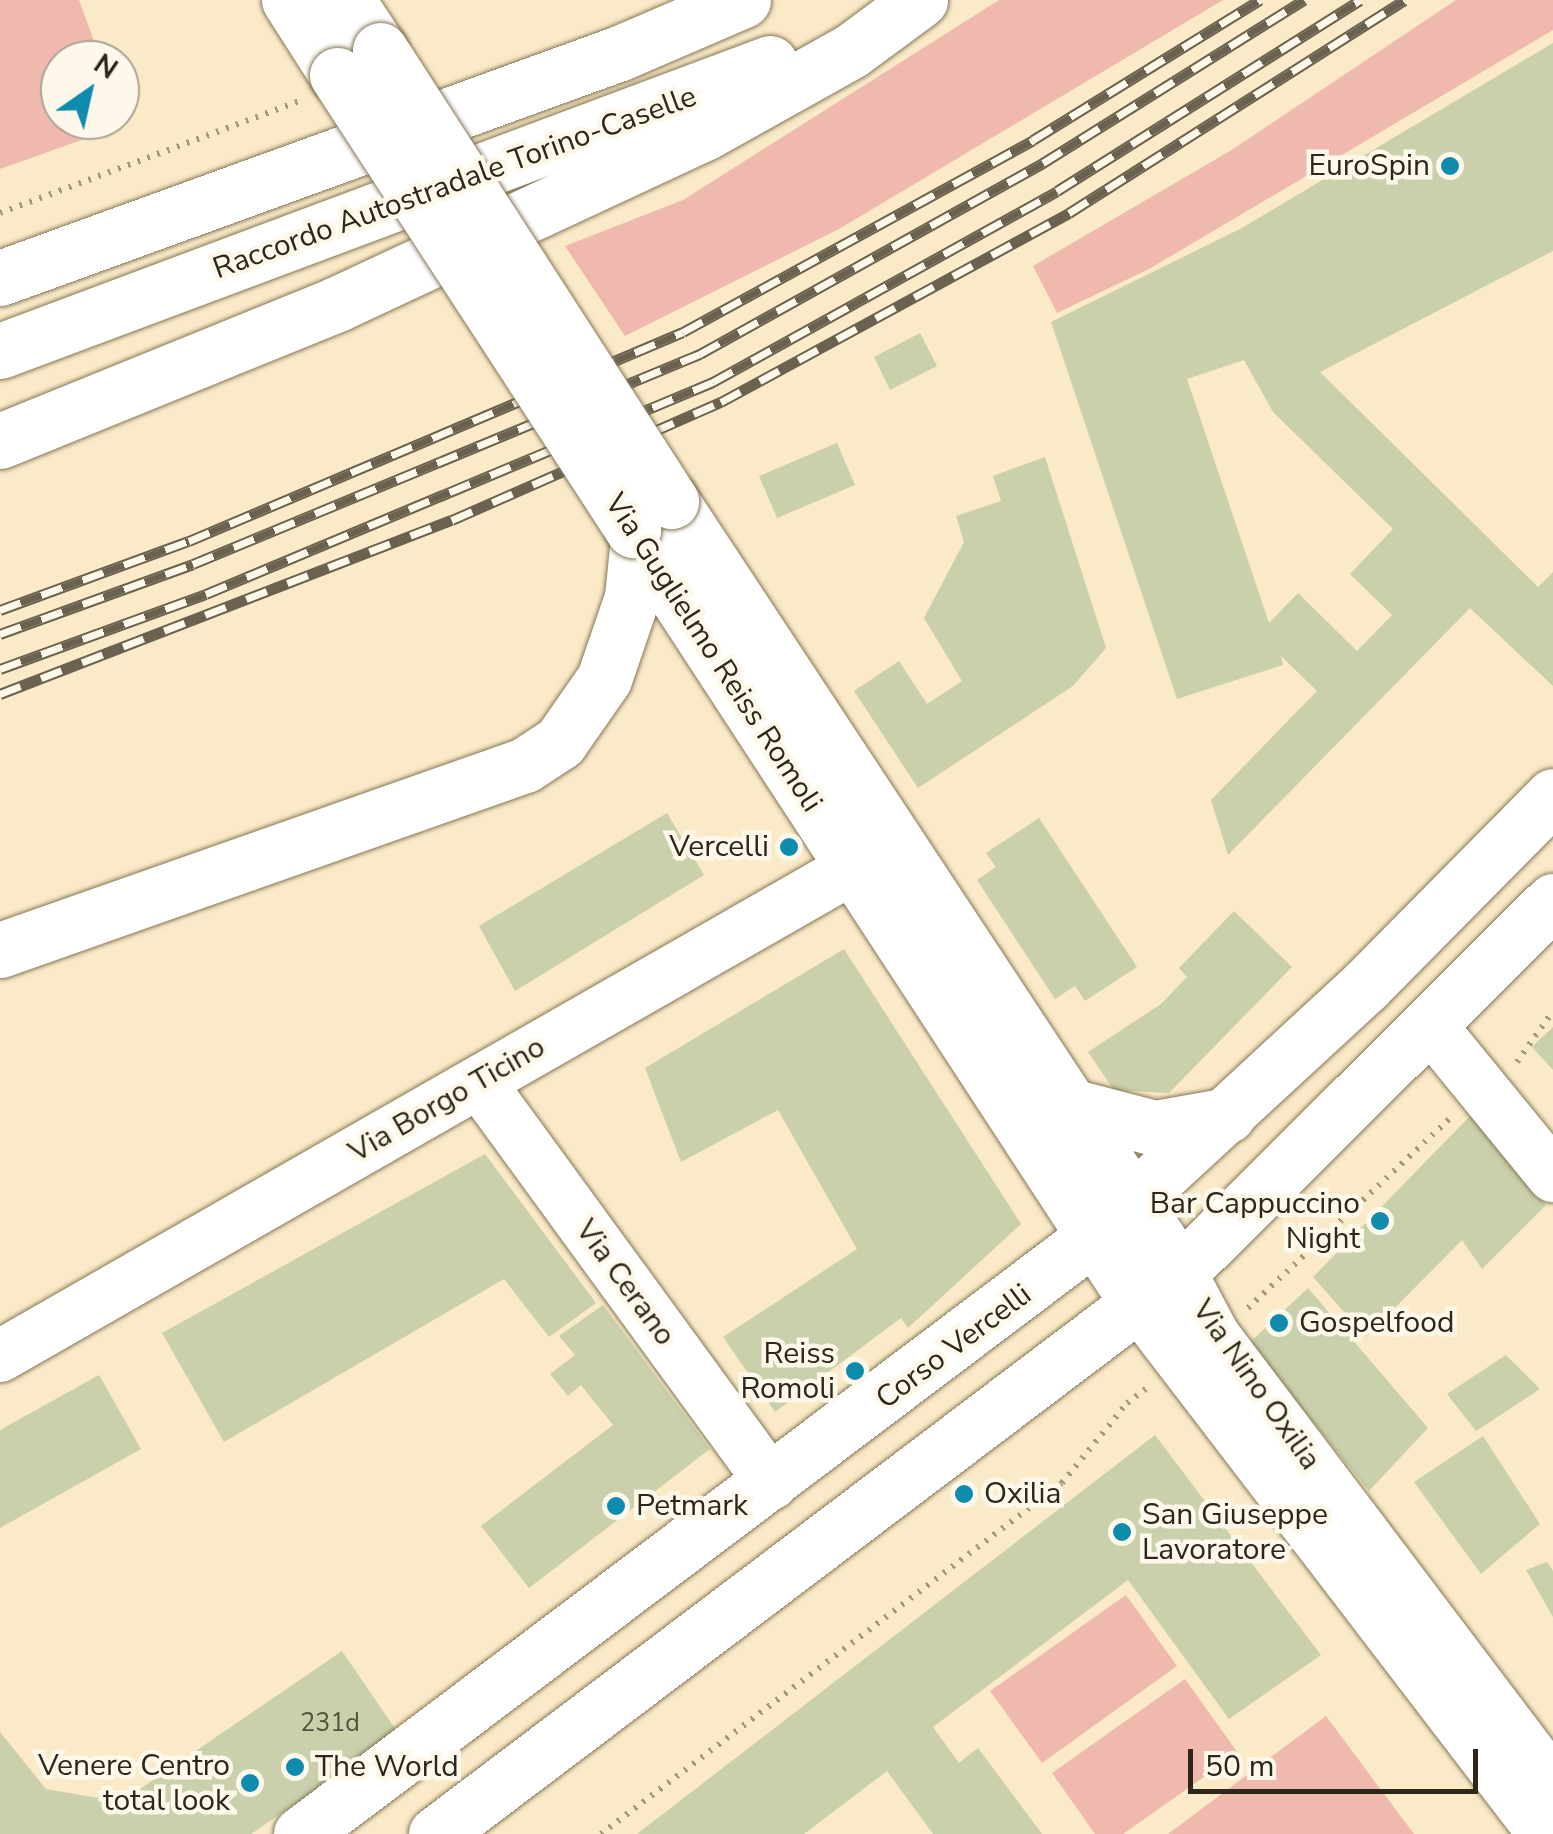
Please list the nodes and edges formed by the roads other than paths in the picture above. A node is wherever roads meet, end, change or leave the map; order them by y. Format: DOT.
graph roads {
  1 [pos="290,0"];
  2 [pos="348,0"];
  3 [pos="743,0"];
  4 [pos="904,0"];
  5 [pos="920,0"];
  6 [pos="353,70"];
  7 [pos="0,278"];
  8 [pos="0,351"];
  9 [pos="0,441"];
  10 [pos="647,523"];
  11 [pos="1553,796"];
  12 [pos="874,856"];
  13 [pos="1553,901"];
  14 [pos="0,950"];
  15 [pos="1430,1025"];
  16 [pos="478,1082"];
  17 [pos="1066,1104"];
  18 [pos="1228,1115"];
  19 [pos="1553,1176"];
  20 [pos="1112,1221"];
  21 [pos="1160,1288"];
  22 [pos="0,1356"];
  23 [pos="772,1484"];
  24 [pos="1535,1767"];
  25 [pos="301,1834"];
  26 [pos="436,1834"];
  27 [pos="1544,1834"];
  1 -- 6 [label="main road, Via Guglielmo Reiss Romoli"];
  2 -- 6 [label="main road, Via Guglielmo Reiss Romoli"];
  3 -- 7 [label="main road"];
  4 -- 8 [label="main road, Raccordo Autostradale Torino-Caselle"];
  5 -- 9 [label="main road"];
  6 -- 10 [label="main road, Via Guglielmo Reiss Romoli, bridge"];
  10 -- 12 [label="main road, Via Guglielmo Reiss Romoli"];
  10 -- 14 [label="main road"];
  11 -- 18 [label="main road, Corso Vercelli"];
  12 -- 16 [label="street, Via Borgo Ticino"];
  12 -- 17 [label="main road, Via Guglielmo Reiss Romoli"];
  12 -- 20 [label="main road, Via Guglielmo Reiss Romoli"];
  13 -- 15 [label="main road"];
  15 -- 19 [label="street"];
  15 -- 21 [label="main road"];
  16 -- 22 [label="street, Via Borgo Ticino"];
  16 -- 23 [label="street, Via Cerano"];
  17 -- 18 [label="main road"];
  17 -- 20 [label="main road, Via Guglielmo Reiss Romoli"];
  18 -- 20 [label="main road, Corso Vercelli"];
  20 -- 21 [label="main road, Via Guglielmo Reiss Romoli"];
  20 -- 23 [label="main road, Corso Vercelli"];
  21 -- 24 [label="street, Via Nino Oxilia"];
  21 -- 26 [label="main road"];
  23 -- 25 [label="main road, Corso Vercelli"];
  24 -- 27 [label="street, Via Nino Oxilia"];
}
